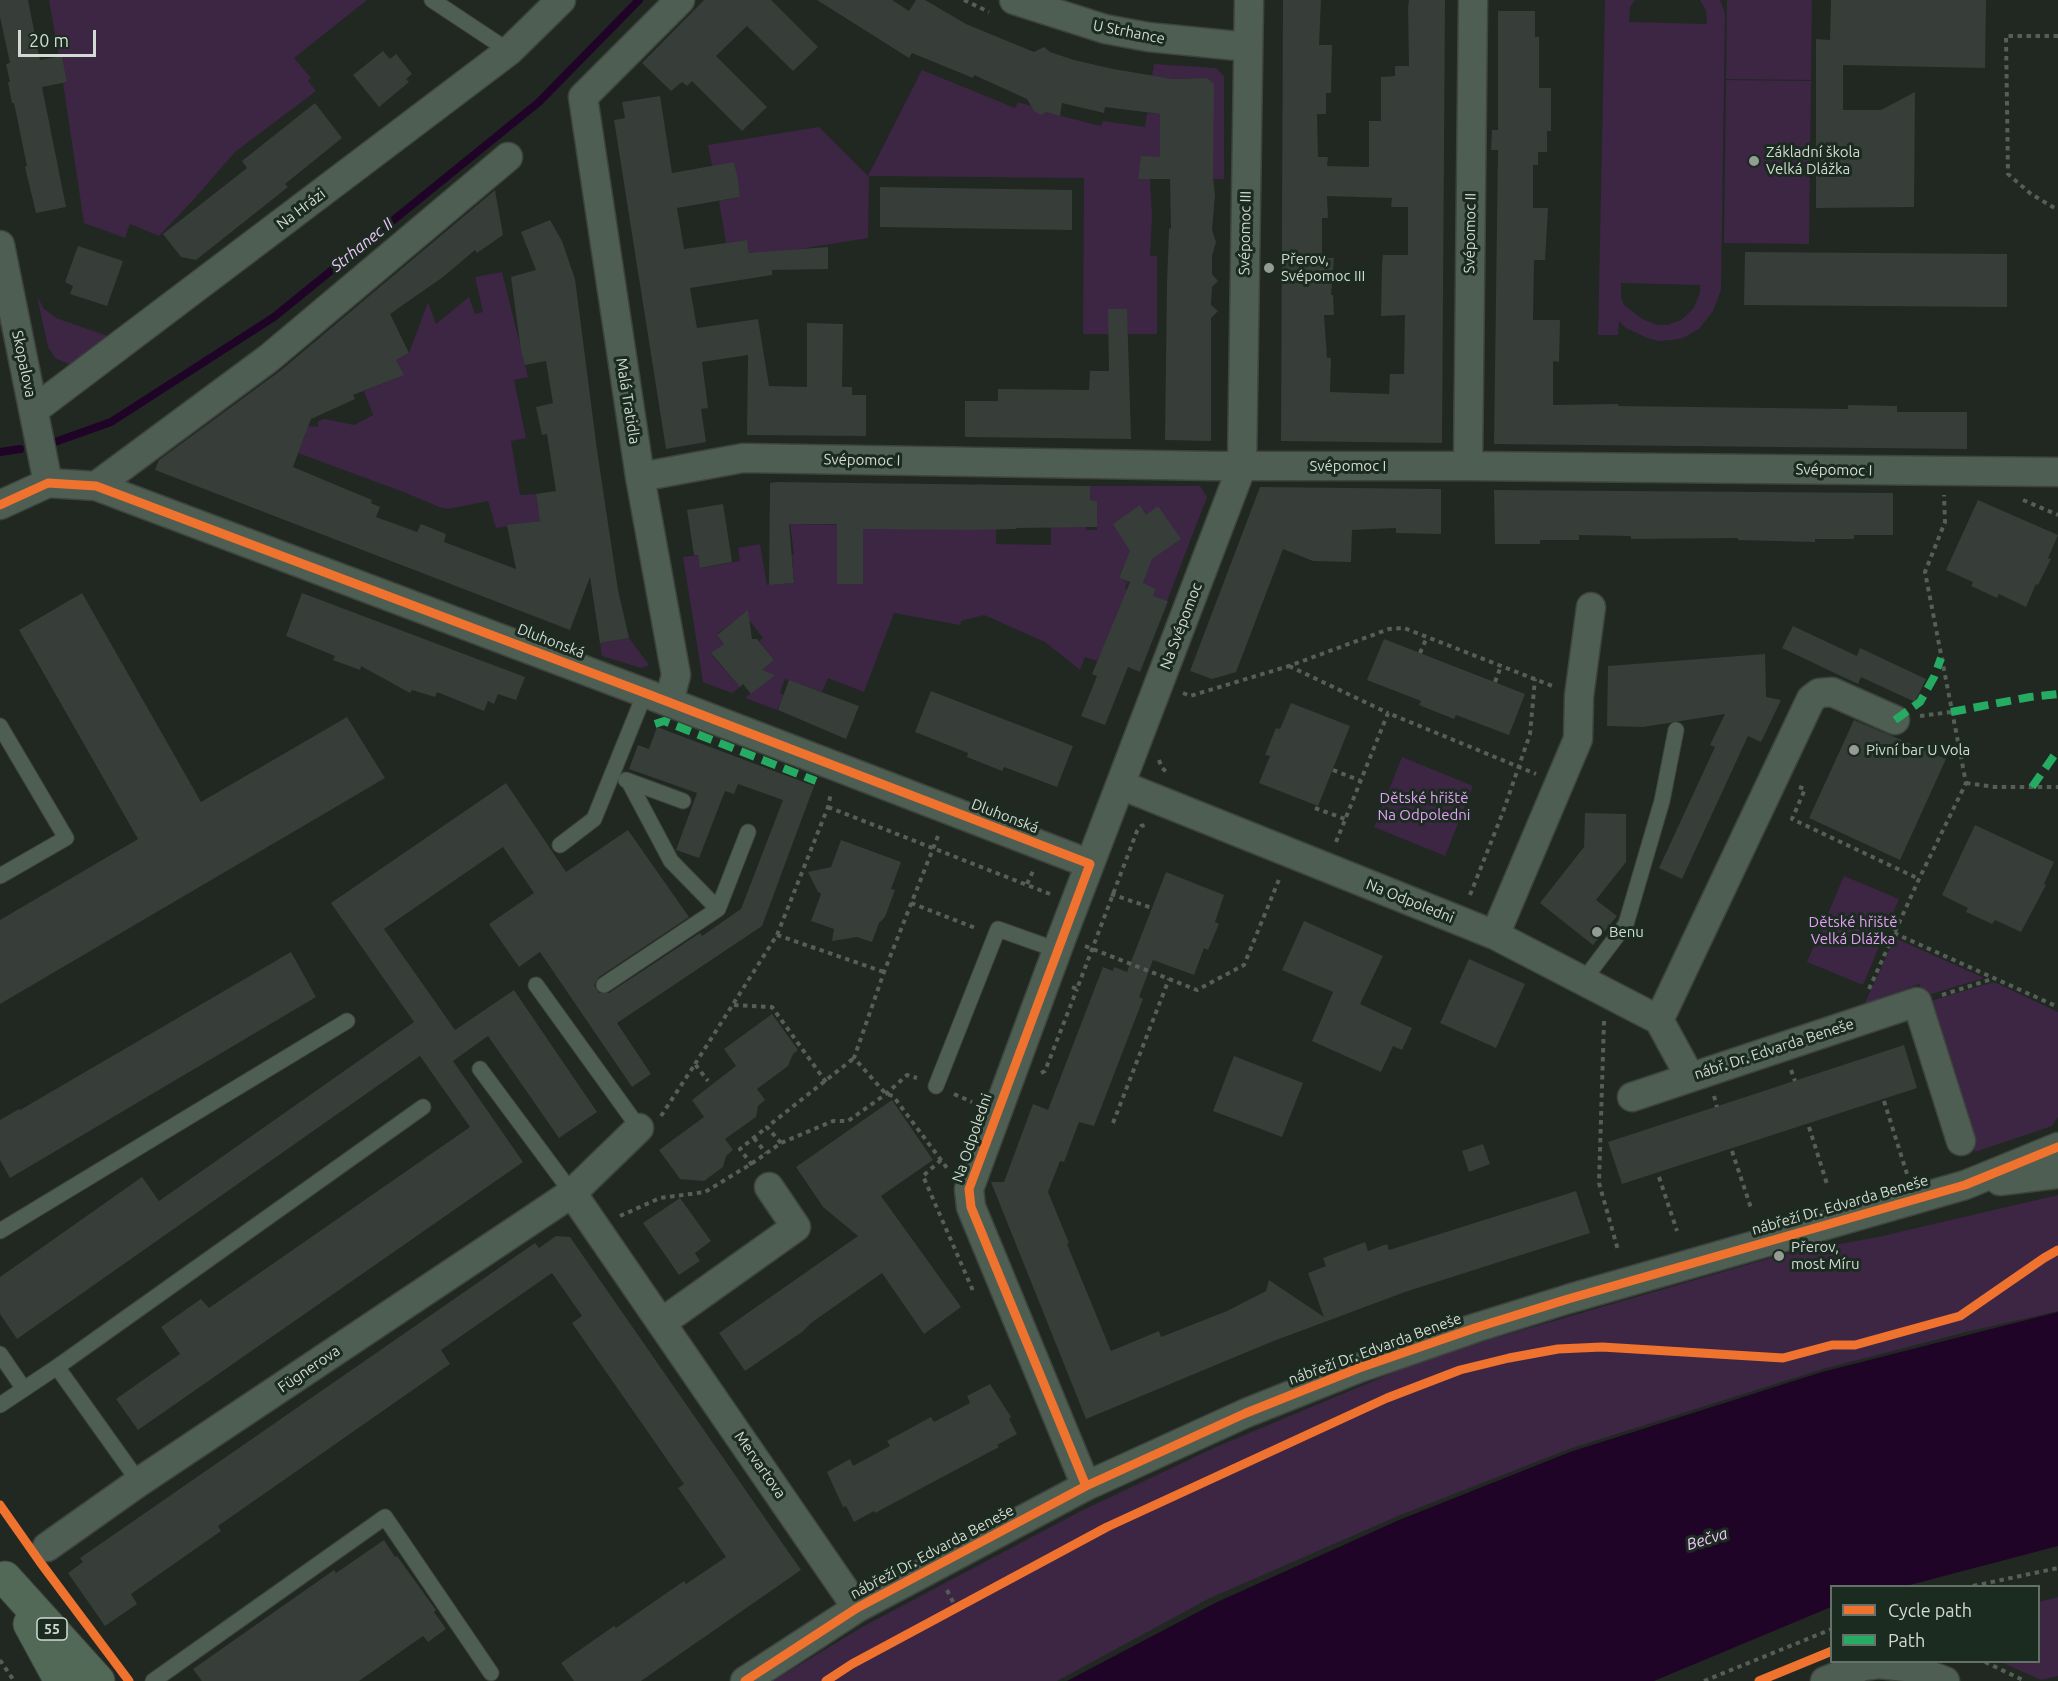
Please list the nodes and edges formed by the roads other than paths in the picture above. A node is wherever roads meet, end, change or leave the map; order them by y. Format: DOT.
graph roads {
  1 [pos="432,0"];
  2 [pos="561,0"];
  3 [pos="680,0"];
  4 [pos="1249,0"];
  5 [pos="1473,0"];
  6 [pos="1002,6"];
  7 [pos="1248,47"];
  8 [pos="509,51"];
  9 [pos="508,157"];
  10 [pos="0,245"];
  11 [pos="34,410"];
  12 [pos="1242,466"];
  13 [pos="1468,466"];
  14 [pos="2058,472"];
  15 [pos="640,477"];
  16 [pos="48,483"];
  17 [pos="96,486"];
  18 [pos="0,505"];
  19 [pos="1591,607"];
  20 [pos="657,698"];
  21 [pos="1895,720"];
  22 [pos="0,726"];
  23 [pos="1676,730"];
  24 [pos="612,776"];
  25 [pos="629,782"];
  26 [pos="1121,785"];
  27 [pos="683,801"];
  28 [pos="748,832"];
  29 [pos="560,845"];
  30 [pos="1086,874"];
  31 [pos="0,876"];
  32 [pos="718,909"];
  33 [pos="1495,935"];
  34 [pos="1059,944"];
  35 [pos="536,985"];
  36 [pos="604,985"];
  37 [pos="1594,988"];
  38 [pos="1659,1020"];
  39 [pos="347,1021"];
  40 [pos="480,1069"];
  41 [pos="1690,1077"];
  42 [pos="936,1086"];
  43 [pos="1632,1096"];
  44 [pos="423,1107"];
  45 [pos="639,1128"];
  46 [pos="1960,1141"];
  47 [pos="2058,1147"];
  48 [pos="2058,1174"];
  49 [pos="1965,1185"];
  50 [pos="769,1187"];
  51 [pos="572,1193"];
  52 [pos="0,1231"];
  53 [pos="661,1323"];
  54 [pos="0,1354"];
  55 [pos="57,1367"];
  56 [pos="24,1389"];
  57 [pos="0,1405"];
  58 [pos="140,1482"];
  59 [pos="1086,1486"];
  60 [pos="46,1546"];
  61 [pos="2,1575"];
  62 [pos="857,1608"];
  63 [pos="491,1673"];
  64 [pos="61,1681"];
  65 [pos="98,1681"];
  66 [pos="153,1681"];
  67 [pos="745,1681"];
  68 [pos="1825,1681"];
  69 [pos="1945,1681"];
  1 -- 8 [label="lane"];
  2 -- 8 [label="street, Na Hrázi"];
  3 -- 15 [label="street, Malá Tratidla"];
  4 -- 7 [label="street, Svépomoc III"];
  5 -- 13 [label="street, Svépomoc II"];
  6 -- 7 [label="street, U Strhance"];
  7 -- 12 [label="street, Svépomoc III"];
  8 -- 11 [label="street, Na Hrázi"];
  9 -- 17 [label="street"];
  10 -- 11 [label="street, Skopalova"];
  11 -- 16 [label="street, Skopalova"];
  12 -- 13 [label="street, Svépomoc I"];
  12 -- 15 [label="street, Svépomoc I"];
  12 -- 26 [label="street, Na Svépomoc"];
  13 -- 14 [label="street, Svépomoc I"];
  15 -- 20 [label="street, Malá Tratidla"];
  16 -- 17 [label="street, Dluhonská"];
  16 -- 18 [label="street, Dluhonská"];
  17 -- 20 [label="street, Dluhonská"];
  19 -- 33 [label="street"];
  20 -- 24 [label="lane"];
  20 -- 30 [label="street, Dluhonská"];
  21 -- 38 [label="street"];
  22 -- 31 [label="lane"];
  23 -- 37 [label="lane"];
  24 -- 25 [label="lane"];
  24 -- 29 [label="lane"];
  25 -- 27 [label="lane"];
  25 -- 32 [label="lane"];
  26 -- 30 [label="street, Na Odpoledni"];
  26 -- 33 [label="street, Na Odpoledni"];
  28 -- 32 [label="lane"];
  30 -- 34 [label="street, Na Odpoledni"];
  32 -- 36 [label="lane"];
  33 -- 37 [label="street, Na Odpoledni"];
  34 -- 42 [label="lane"];
  34 -- 59 [label="street, Na Odpoledni"];
  35 -- 45 [label="lane"];
  37 -- 38 [label="street, Na Odpoledni"];
  38 -- 41 [label="street"];
  39 -- 52 [label="lane"];
  40 -- 51 [label="lane"];
  41 -- 43 [label="street, nábř. Dr. Edvarda Beneše"];
  41 -- 46 [label="street, nábř. Dr. Edvarda Beneše"];
  44 -- 55 [label="lane"];
  45 -- 51 [label="street"];
  47 -- 49 [label="street, nábřeží Dr. Edvarda Beneše"];
  48 -- 49 [label="street, nábřeží Dr. Edvarda Beneše"];
  49 -- 59 [label="street, nábřeží Dr. Edvarda Beneše"];
  50 -- 53 [label="street"];
  51 -- 53 [label="street, Mervartova"];
  51 -- 58 [label="street, Fügnerova"];
  53 -- 62 [label="street, Mervartova"];
  54 -- 56 [label="lane"];
  55 -- 56 [label="lane"];
  55 -- 58 [label="lane"];
  56 -- 57 [label="lane"];
  58 -- 60 [label="street, Fügnerova"];
  59 -- 62 [label="street, nábřeží Dr. Edvarda Beneše"];
  61 -- 64 [label="main road, 55"];
  61 -- 65 [label="main road, 55"];
  62 -- 67 [label="street, nábřeží Dr. Edvarda Beneše"];
  63 -- 66 [label="lane"];
  68 -- 69 [label="street"];
}
